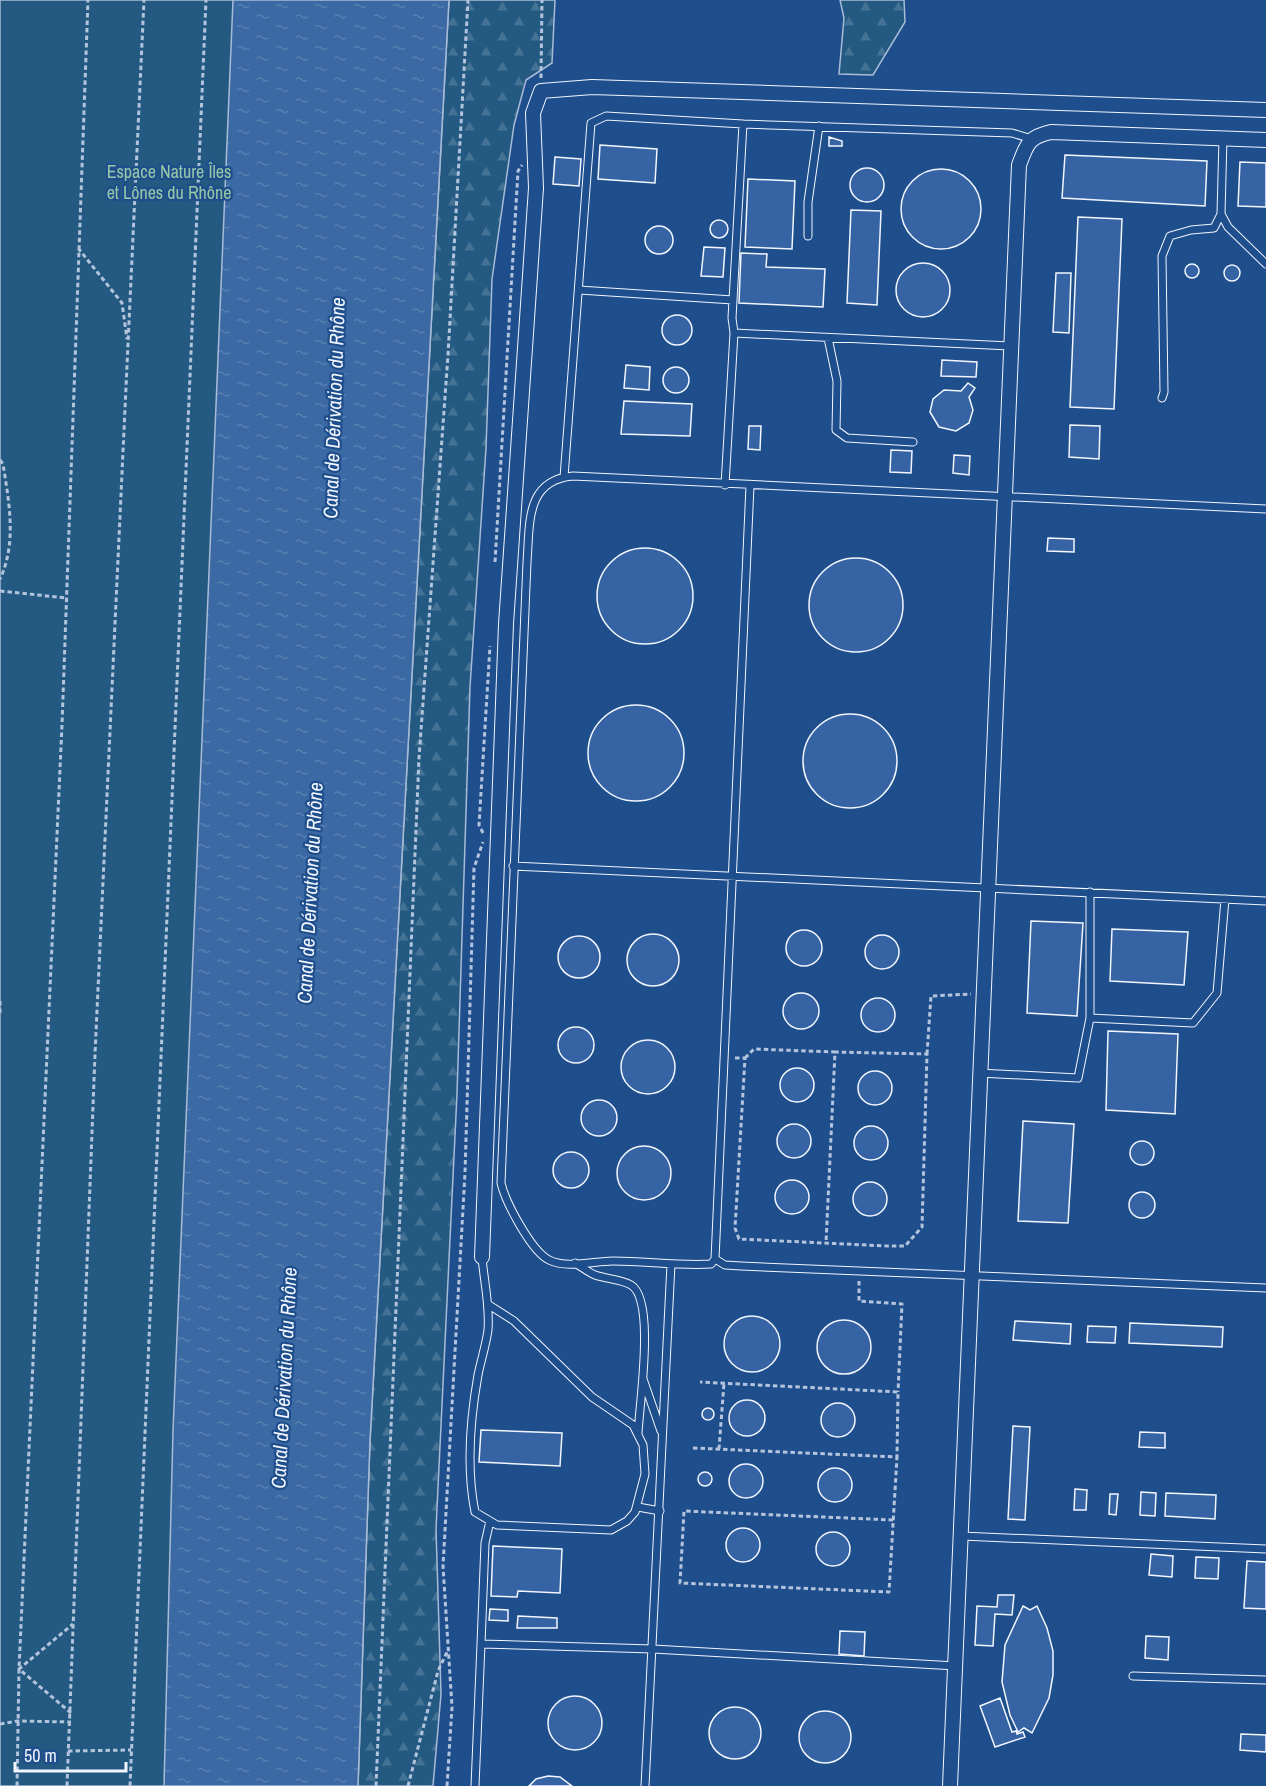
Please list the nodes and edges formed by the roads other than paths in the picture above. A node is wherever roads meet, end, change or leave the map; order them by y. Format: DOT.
graph roads {
  1 [pos="1266,110"];
  2 [pos="743,124"];
  3 [pos="819,126"];
  4 [pos="1223,138"];
  5 [pos="1032,139"];
  6 [pos="1266,140"];
  7 [pos="1221,214"];
  8 [pos="808,236"];
  9 [pos="1266,264"];
  10 [pos="579,290"];
  11 [pos="733,300"];
  12 [pos="734,333"];
  13 [pos="828,338"];
  14 [pos="1010,346"];
  15 [pos="1162,398"];
  16 [pos="913,442"];
  17 [pos="564,477"];
  18 [pos="725,485"];
  19 [pos="750,486"];
  20 [pos="1005,498"];
  21 [pos="1266,509"];
  22 [pos="513,866"];
  23 [pos="733,875"];
  24 [pos="988,887"];
  25 [pos="1090,892"];
  26 [pos="1225,899"];
  27 [pos="1266,901"];
  28 [pos="1090,1018"];
  29 [pos="979,1073"];
  30 [pos="482,1257"];
  31 [pos="715,1259"];
  32 [pos="575,1263"];
  33 [pos="671,1264"];
  34 [pos="972,1275"];
  35 [pos="1266,1288"];
  36 [pos="489,1305"];
  37 [pos="642,1376"];
  38 [pos="638,1435"];
  39 [pos="663,1439"];
  40 [pos="638,1507"];
  41 [pos="660,1511"];
  42 [pos="490,1521"];
  43 [pos="961,1536"];
  44 [pos="1266,1549"];
  45 [pos="481,1644"];
  46 [pos="653,1649"];
  47 [pos="956,1666"];
  48 [pos="1133,1676"];
  49 [pos="1266,1680"];
  50 [pos="475,1786"];
  51 [pos="645,1786"];
  52 [pos="950,1786"];
  1 -- 30 [label="street"];
  2 -- 3 [label="lane"];
  2 -- 10 [label="lane"];
  2 -- 11 [label="lane"];
  3 -- 5 [label="lane"];
  3 -- 8 [label="lane"];
  4 -- 5 [label="street"];
  4 -- 6 [label="street"];
  4 -- 7 [label="lane"];
  5 -- 14 [label="street"];
  7 -- 9 [label="lane"];
  7 -- 15 [label="lane"];
  10 -- 11 [label="lane"];
  10 -- 17 [label="lane"];
  11 -- 12 [label="lane"];
  12 -- 13 [label="lane"];
  12 -- 18 [label="lane"];
  13 -- 14 [label="lane"];
  13 -- 16 [label="lane"];
  14 -- 20 [label="street"];
  17 -- 18 [label="lane"];
  17 -- 22 [label="lane"];
  18 -- 19 [label="lane"];
  19 -- 20 [label="lane"];
  19 -- 23 [label="lane"];
  20 -- 21 [label="lane"];
  20 -- 24 [label="street"];
  22 -- 23 [label="lane"];
  22 -- 32 [label="lane"];
  23 -- 24 [label="lane"];
  23 -- 31 [label="lane"];
  24 -- 25 [label="lane"];
  24 -- 29 [label="street"];
  25 -- 26 [label="lane"];
  25 -- 28 [label="lane"];
  26 -- 27 [label="lane"];
  26 -- 28 [label="lane"];
  28 -- 29 [label="lane"];
  29 -- 34 [label="street"];
  30 -- 36 [label="lane"];
  31 -- 33 [label="lane"];
  31 -- 34 [label="lane"];
  32 -- 33 [label="lane"];
  32 -- 37 [label="lane"];
  33 -- 39 [label="lane"];
  34 -- 35 [label="lane"];
  34 -- 43 [label="street"];
  36 -- 38 [label="lane"];
  36 -- 42 [label="lane"];
  37 -- 38 [label="lane"];
  37 -- 39 [label="lane"];
  38 -- 40 [label="lane"];
  39 -- 41 [label="lane"];
  40 -- 41 [label="lane"];
  40 -- 42 [label="lane"];
  41 -- 46 [label="lane"];
  42 -- 45 [label="lane"];
  43 -- 44 [label="lane"];
  43 -- 47 [label="street"];
  45 -- 46 [label="lane"];
  45 -- 50 [label="lane"];
  46 -- 47 [label="lane"];
  46 -- 51 [label="lane"];
  47 -- 52 [label="street"];
  48 -- 49 [label="lane"];
}
